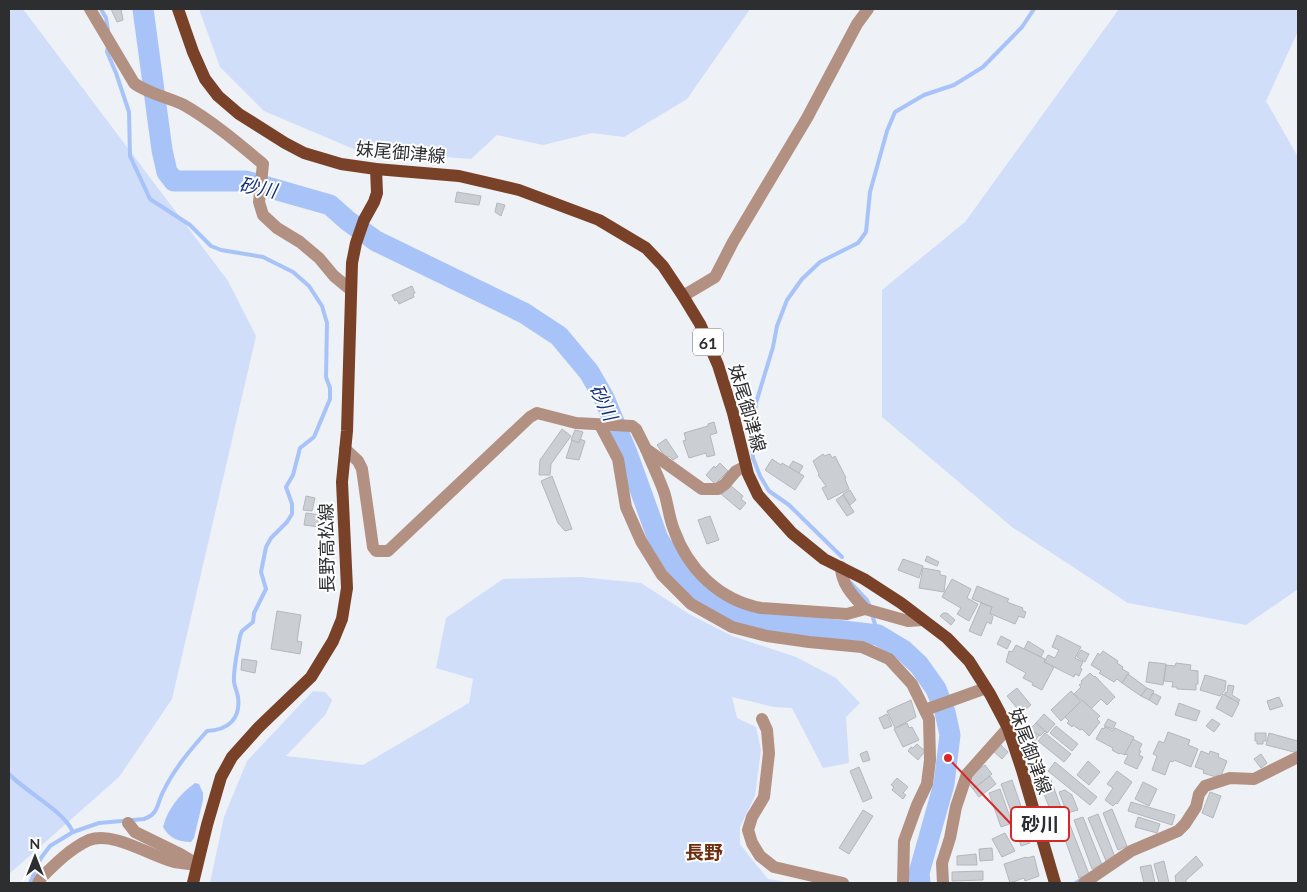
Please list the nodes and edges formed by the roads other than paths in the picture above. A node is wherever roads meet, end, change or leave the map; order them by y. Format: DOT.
graph roads {
  1 [pos="90,9"];
  2 [pos="178,9"];
  3 [pos="868,9"];
  4 [pos="376,170"];
  5 [pos="351,290"];
  6 [pos="683,296"];
  7 [pos="600,425"];
  8 [pos="345,449"];
  9 [pos="646,450"];
  10 [pos="746,466"];
  11 [pos="841,567"];
  12 [pos="865,609"];
  13 [pos="923,620"];
  14 [pos="986,688"];
  15 [pos="925,710"];
  16 [pos="762,719"];
  17 [pos="1008,728"];
  18 [pos="1298,757"];
  19 [pos="128,823"];
  20 [pos="197,865"];
  21 [pos="38,883"];
  22 [pos="193,883"];
  23 [pos="843,883"];
  24 [pos="903,883"];
  25 [pos="943,883"];
  26 [pos="1055,883"];
  27 [pos="1084,883"];
  1 -- 5 [label="street"];
  2 -- 4 [label="main road, 妹尾御津線 / 61"];
  3 -- 6 [label="street"];
  4 -- 5 [label="main road, 長野高松線"];
  4 -- 6 [label="main road, 妹尾御津線 / 61"];
  5 -- 8 [label="main road, 長野高松線"];
  6 -- 10 [label="main road, 妹尾御津線 / 61"];
  7 -- 8 [label="street"];
  7 -- 9 [label="street"];
  7 -- 15 [label="street"];
  8 -- 20 [label="main road, 長野高松線"];
  9 -- 10 [label="street"];
  9 -- 12 [label="street"];
  10 -- 11 [label="main road, 妹尾御津線 / 61"];
  11 -- 12 [label="street"];
  11 -- 13 [label="main road, 妹尾御津線 / 61"];
  12 -- 13 [label="street"];
  13 -- 14 [label="main road, 妹尾御津線 / 61"];
  14 -- 15 [label="street"];
  14 -- 17 [label="main road, 妹尾御津線 / 61"];
  15 -- 24 [label="street"];
  16 -- 23 [label="street"];
  17 -- 25 [label="street"];
  17 -- 26 [label="main road, 妹尾御津線 / 61"];
  18 -- 27 [label="street"];
  19 -- 20 [label="street"];
  20 -- 21 [label="street"];
  20 -- 22 [label="main road, 長野高松線"];
}
